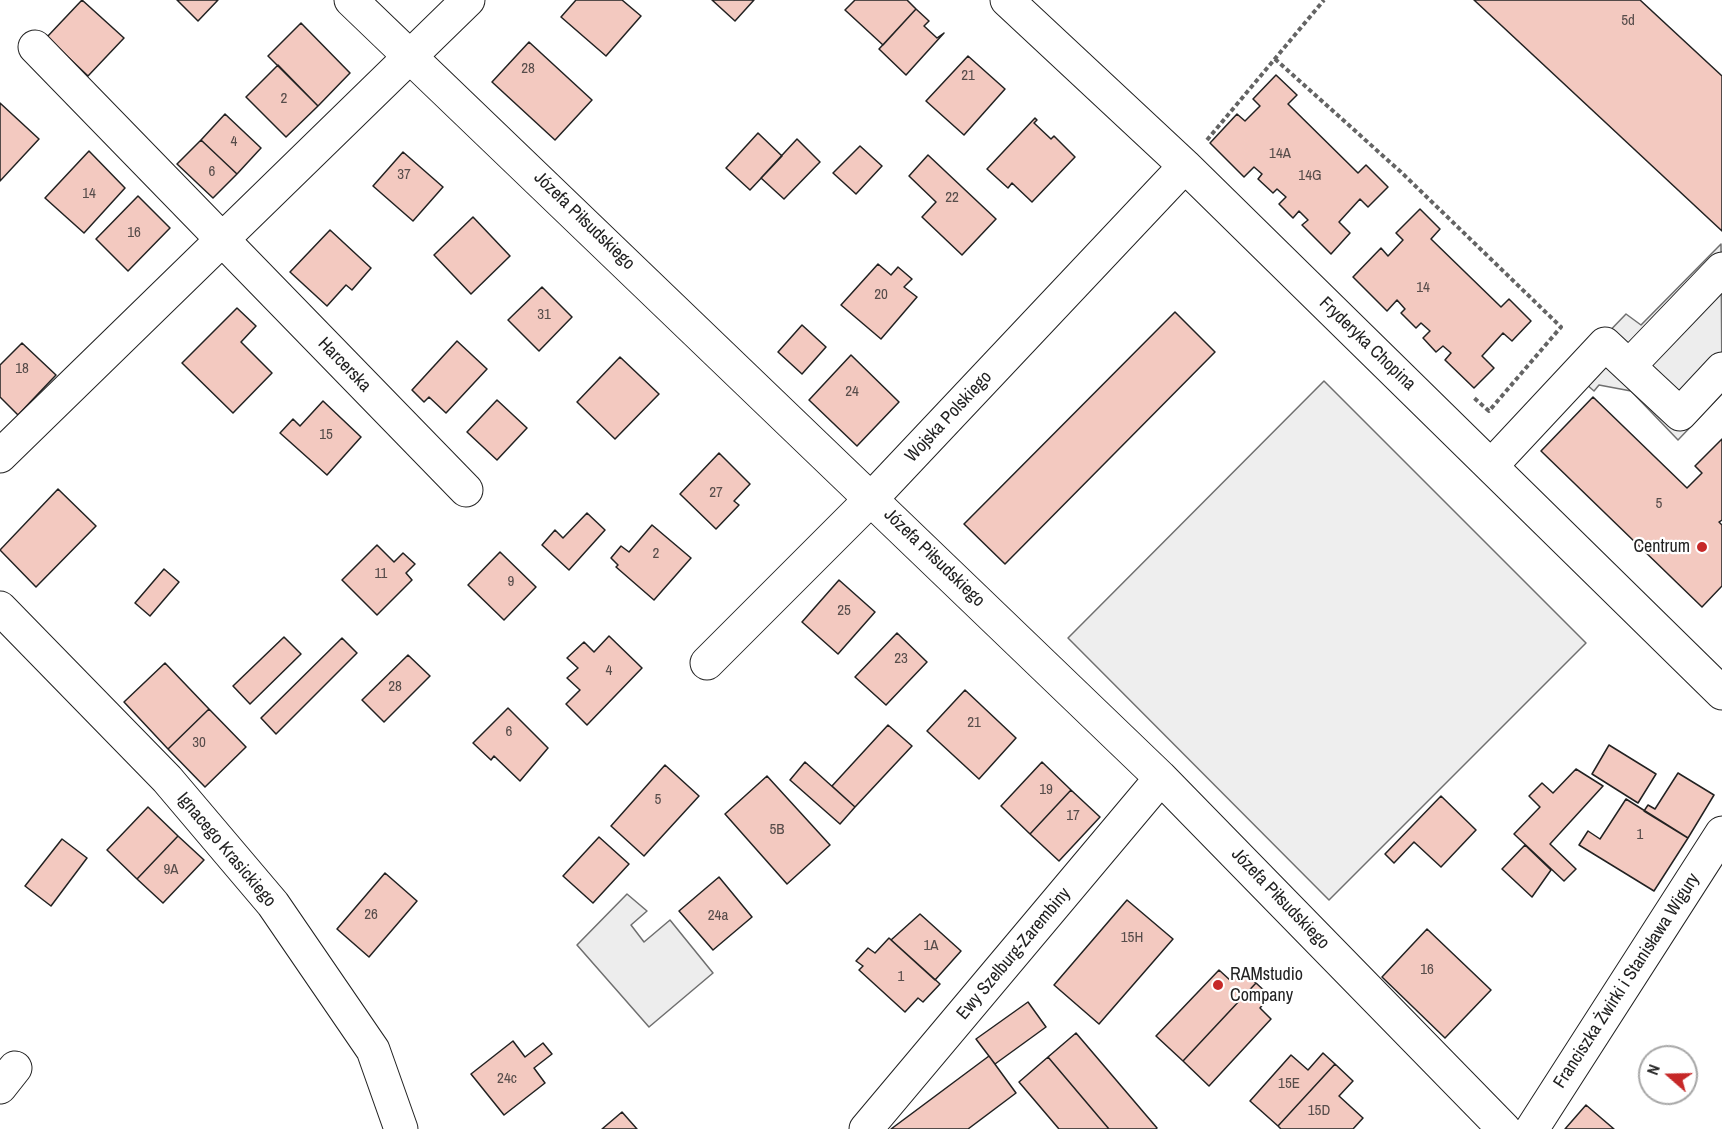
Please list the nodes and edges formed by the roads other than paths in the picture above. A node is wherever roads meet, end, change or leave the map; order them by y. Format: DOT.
graph roads {
  1 [pos="351,0"];
  2 [pos="468,0"];
  3 [pos="1006,0"];
  4 [pos="34,47"];
  5 [pos="412,57"];
  6 [pos="1185,166"];
  7 [pos="223,240"];
  8 [pos="1722,269"];
  9 [pos="1629,366"];
  10 [pos="1722,369"];
  11 [pos="0,456"];
  12 [pos="1491,466"];
  13 [pos="466,490"];
  14 [pos="872,498"];
  15 [pos="0,608"];
  16 [pos="707,663"];
  17 [pos="1722,693"];
  18 [pos="1161,778"];
  19 [pos="1722,833"];
  20 [pos="400,1129"];
  21 [pos="866,1129"];
  22 [pos="1504,1129"];
  23 [pos="1532,1129"];
  1 -- 5 [label="street, Józefa Piłsudskiego"];
  2 -- 5 [label="street"];
  3 -- 6 [label="street, Fryderyka Chopina"];
  4 -- 7 [label="street, Harcerska"];
  5 -- 7 [label="street"];
  5 -- 14 [label="street, Józefa Piłsudskiego"];
  6 -- 12 [label="street, Fryderyka Chopina"];
  6 -- 14 [label="street, Wojska Polskiego"];
  7 -- 11 [label="street"];
  7 -- 13 [label="street, Harcerska"];
  8 -- 9 [label="street"];
  9 -- 10 [label="street"];
  9 -- 12 [label="street"];
  12 -- 17 [label="street, Fryderyka Chopina"];
  14 -- 16 [label="street, Wojska Polskiego"];
  14 -- 18 [label="street, Józefa Piłsudskiego"];
  15 -- 20 [label="street, Ignacego Krasickiego"];
  18 -- 21 [label="street, Ewy Szelburg-Zarembiny"];
  18 -- 22 [label="street, Józefa Piłsudskiego"];
  19 -- 23 [label="street, Franciszka Żwirki i Stanisława Wigury"];
}
